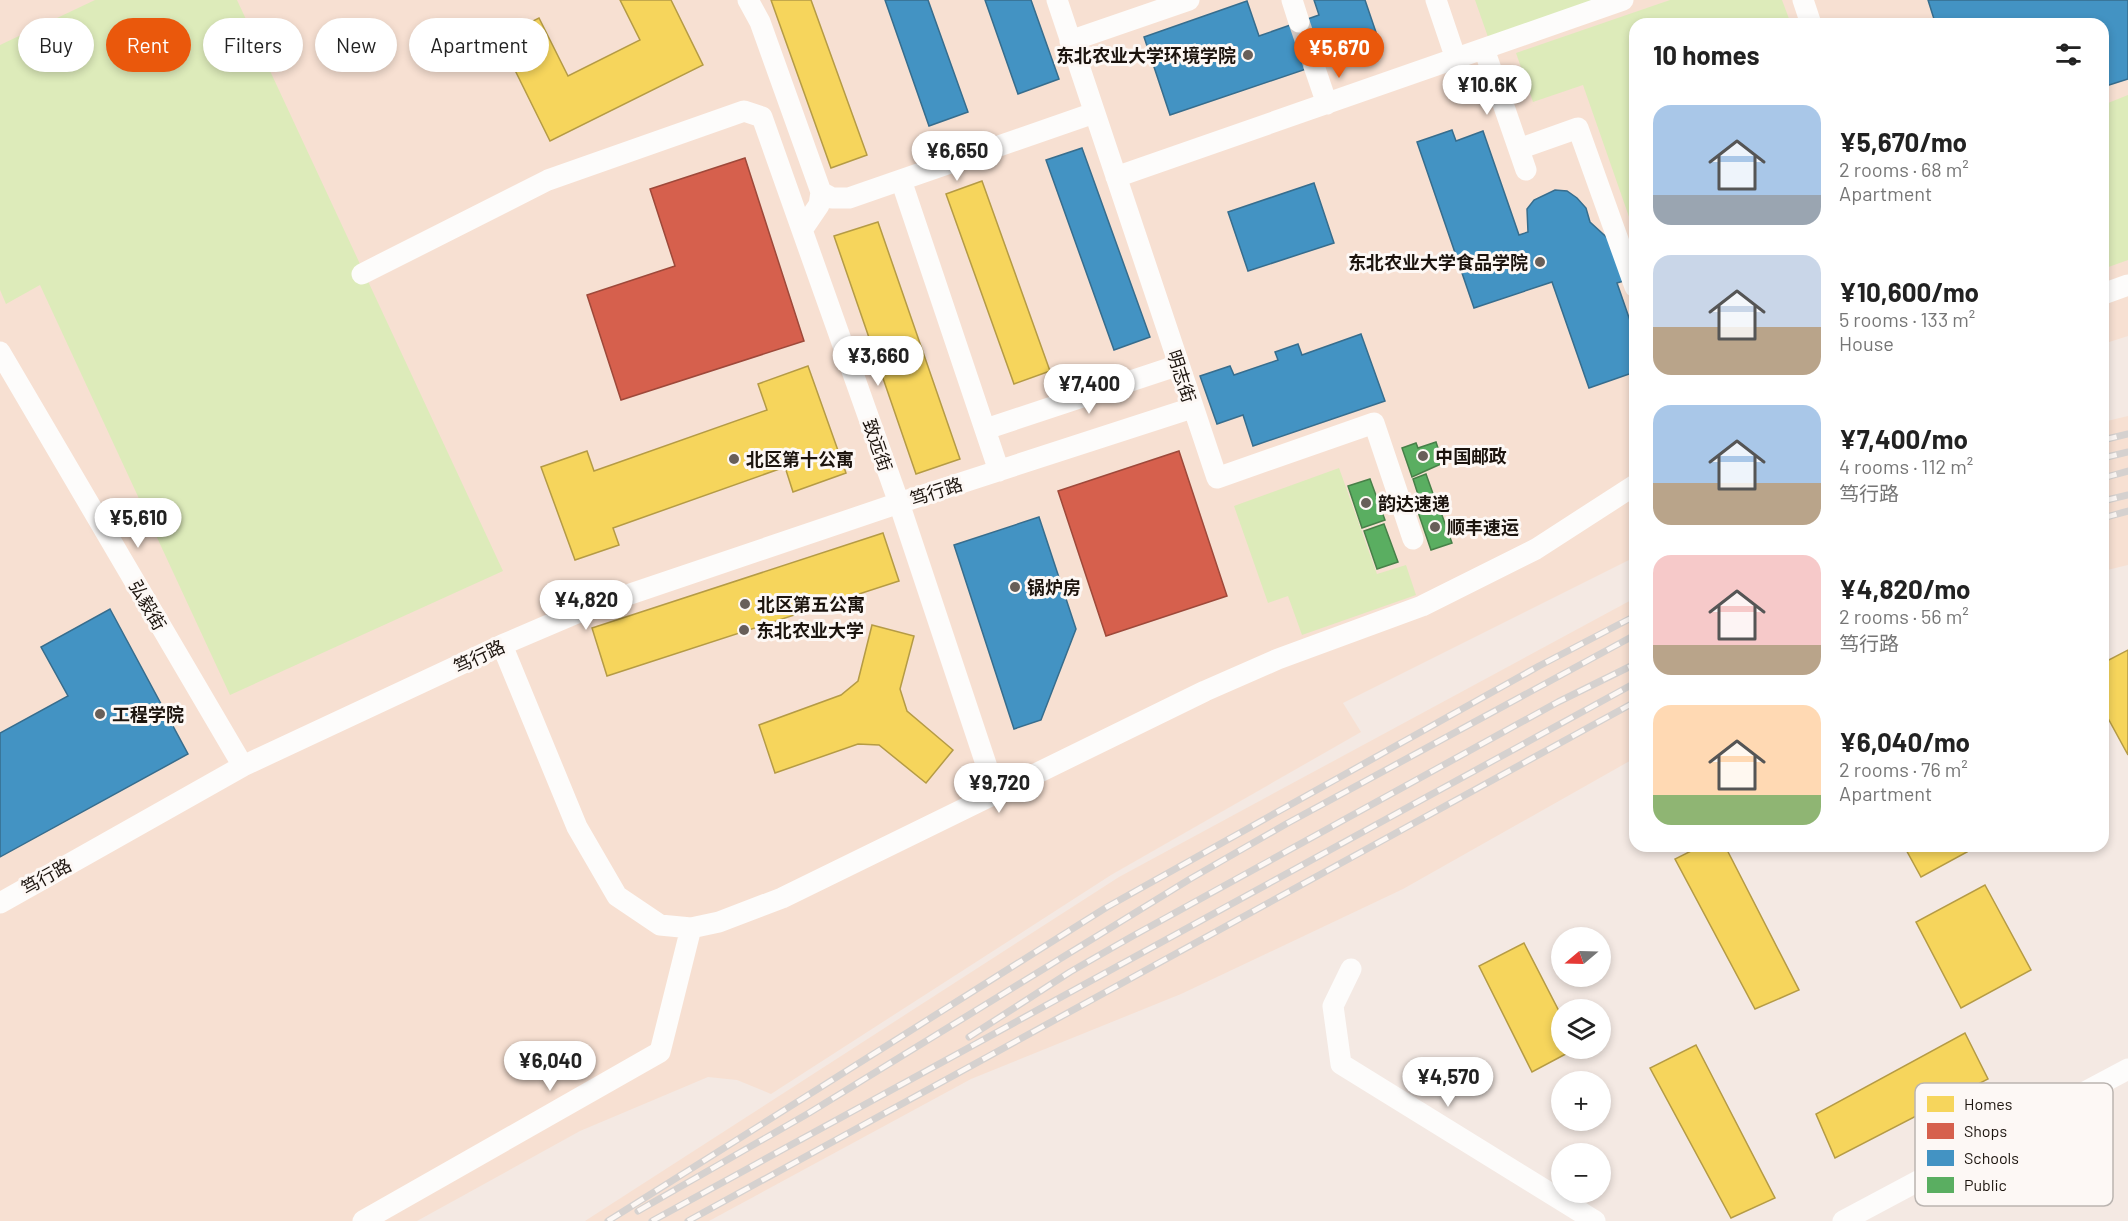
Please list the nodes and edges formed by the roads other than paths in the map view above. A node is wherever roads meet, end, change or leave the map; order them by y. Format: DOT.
graph roads {
  1 [pos="748,0"];
  2 [pos="1057,0"];
  3 [pos="1189,0"];
  4 [pos="1292,0"];
  5 [pos="1436,0"];
  6 [pos="1623,0"];
  7 [pos="1803,0"];
  8 [pos="1809,18"];
  9 [pos="1299,22"];
  10 [pos="1070,41"];
  11 [pos="1484,49"];
  12 [pos="1456,59"];
  13 [pos="1314,66"];
  14 [pos="1327,104"];
  15 [pos="1094,113"];
  16 [pos="1519,149"];
  17 [pos="1526,170"];
  18 [pos="1116,177"];
  19 [pos="901,180"];
  20 [pos="821,192"];
  21 [pos="802,230"];
  22 [pos="1629,265"];
  23 [pos="362,274"];
  24 [pos="2128,285"];
  25 [pos="2109,292"];
  26 [pos="0,352"];
  27 [pos="1179,365"];
  28 [pos="1192,408"];
  29 [pos="986,429"];
  30 [pos="999,471"];
  31 [pos="1629,489"];
  32 [pos="898,503"];
  33 [pos="1413,539"];
  34 [pos="502,645"];
  35 [pos="243,766"];
  36 [pos="996,794"];
  37 [pos="0,903"];
  38 [pos="691,928"];
  39 [pos="1351,969"];
  40 [pos="2128,1069"];
  41 [pos="2102,1083"];
  42 [pos="1915,1183"];
  43 [pos="363,1221"];
  44 [pos="1595,1221"];
  45 [pos="1844,1221"];
  1 -- 20 [label="street"];
  2 -- 10 [label="street, 明志街"];
  3 -- 10 [label="street"];
  4 -- 9 [label="street"];
  5 -- 12 [label="street"];
  6 -- 11 [label="street"];
  7 -- 8 [label="street"];
  10 -- 15 [label="street, 明志街"];
  11 -- 12 [label="street"];
  11 -- 16 [label="street"];
  12 -- 14 [label="street"];
  13 -- 14 [label="street"];
  14 -- 18 [label="street"];
  15 -- 18 [label="street, 明志街"];
  15 -- 19 [label="street"];
  16 -- 17 [label="street"];
  16 -- 22 [label="street"];
  18 -- 27 [label="street, 明志街"];
  19 -- 20 [label="street"];
  19 -- 29 [label="street"];
  20 -- 21 [label="street"];
  21 -- 23 [label="street, 致远街"];
  21 -- 32 [label="street, 致远街"];
  24 -- 25 [label="street"];
  26 -- 35 [label="street, 弘毅街"];
  27 -- 28 [label="street, 明志街"];
  27 -- 29 [label="street"];
  28 -- 30 [label="street, 笃行路"];
  28 -- 33 [label="street, 明志街"];
  29 -- 30 [label="street"];
  30 -- 32 [label="street, 笃行路"];
  31 -- 36 [label="street"];
  32 -- 34 [label="street, 笃行路"];
  32 -- 36 [label="street, 致远街"];
  34 -- 35 [label="street, 笃行路"];
  34 -- 38 [label="street"];
  35 -- 37 [label="street, 笃行路"];
  36 -- 38 [label="street"];
  38 -- 43 [label="street"];
  39 -- 44 [label="street"];
  40 -- 41 [label="street"];
  42 -- 45 [label="street"];
}
